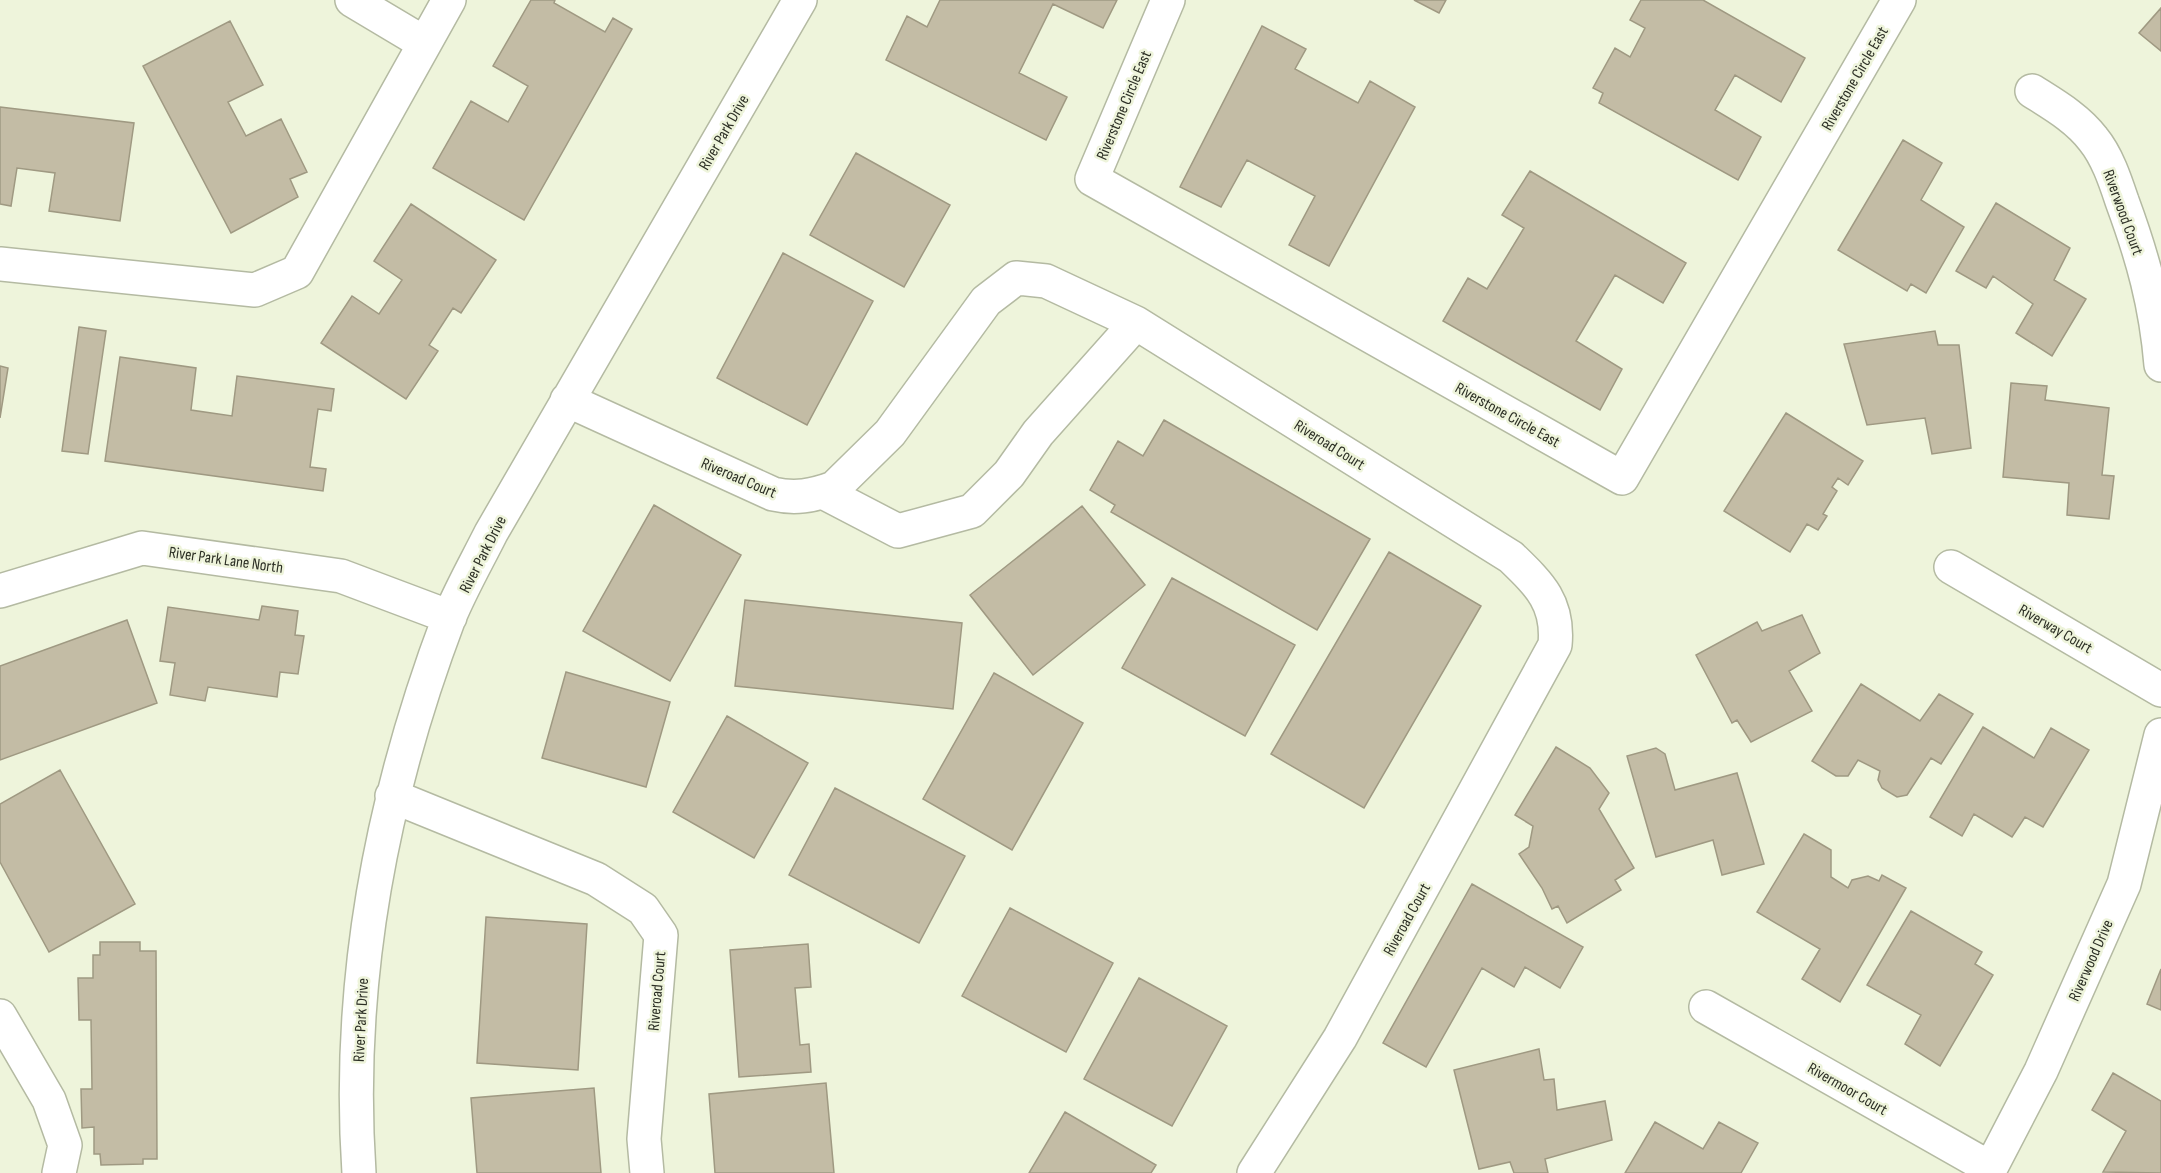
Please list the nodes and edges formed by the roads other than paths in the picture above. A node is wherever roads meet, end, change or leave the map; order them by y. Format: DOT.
graph roads {
  1 [pos="352,0"];
  2 [pos="449,0"];
  3 [pos="800,0"];
  4 [pos="1167,0"];
  5 [pos="1889,3"];
  6 [pos="424,44"];
  7 [pos="2032,91"];
  8 [pos="0,264"];
  9 [pos="1136,323"];
  10 [pos="2161,365"];
  11 [pos="567,400"];
  12 [pos="823,492"];
  13 [pos="1951,567"];
  14 [pos="0,591"];
  15 [pos="450,617"];
  16 [pos="2161,690"];
  17 [pos="2161,735"];
  18 [pos="392,796"];
  19 [pos="1706,1007"];
  20 [pos="0,1016"];
  21 [pos="1989,1171"];
  22 [pos="59,1173"];
  23 [pos="359,1173"];
  24 [pos="647,1173"];
  25 [pos="1254,1173"];
  1 -- 6 [label="street"];
  2 -- 6 [label="street"];
  3 -- 11 [label="street, River Park Drive"];
  4 -- 5 [label="street, Riverstone Circle East"];
  6 -- 8 [label="street"];
  7 -- 10 [label="street, Riverwood Court"];
  9 -- 12 [label="street"];
  9 -- 12 [label="street, Riveroad Court"];
  9 -- 25 [label="street, Riveroad Court"];
  11 -- 12 [label="street, Riveroad Court"];
  11 -- 15 [label="street, River Park Drive"];
  13 -- 16 [label="street, Riverway Court"];
  14 -- 15 [label="street, River Park Lane North"];
  15 -- 18 [label="street, River Park Drive"];
  17 -- 21 [label="street, Riverwood Drive"];
  18 -- 23 [label="street, River Park Drive"];
  18 -- 24 [label="street, Riveroad Court"];
  19 -- 21 [label="street, Rivermoor Court"];
  20 -- 22 [label="street"];
}
